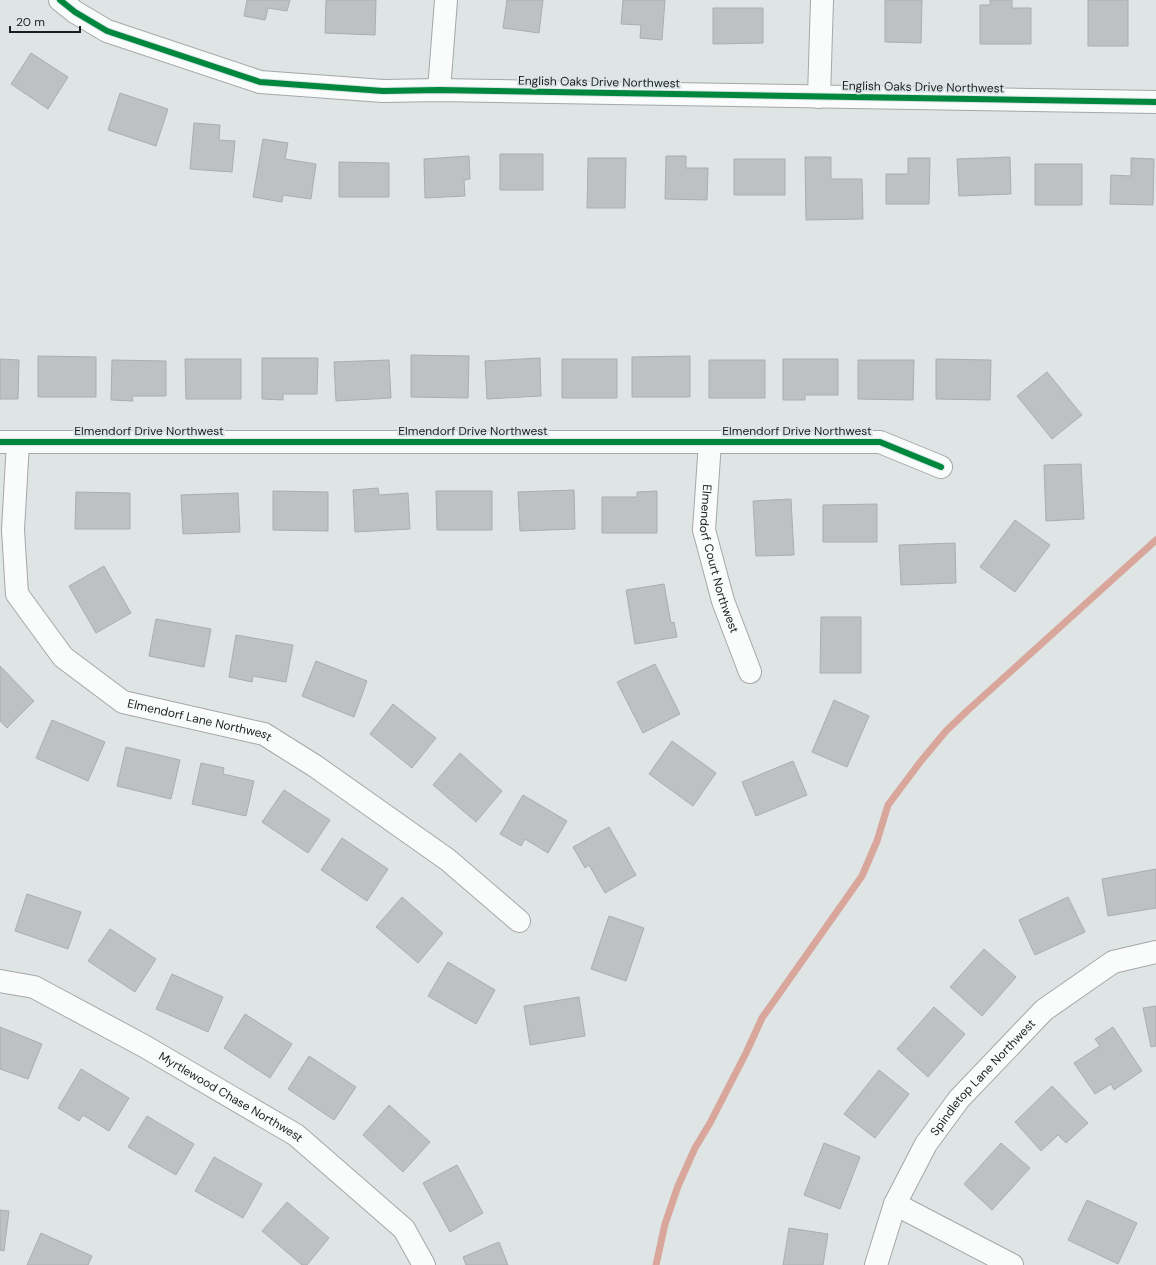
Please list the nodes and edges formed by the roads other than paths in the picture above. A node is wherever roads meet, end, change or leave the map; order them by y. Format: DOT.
graph roads {
  1 [pos="60,0"];
  2 [pos="446,0"];
  3 [pos="822,0"];
  4 [pos="439,90"];
  5 [pos="819,97"];
  6 [pos="1156,102"];
  7 [pos="9,442"];
  8 [pos="710,442"];
  9 [pos="941,467"];
  10 [pos="750,672"];
  11 [pos="520,921"];
  12 [pos="1156,952"];
  13 [pos="0,981"];
  14 [pos="895,1204"];
  15 [pos="424,1265"];
  16 [pos="876,1265"];
  17 [pos="1012,1265"];
  1 -- 4 [label="street, English Oaks Drive Northwest"];
  2 -- 4 [label="street"];
  3 -- 5 [label="street"];
  4 -- 5 [label="street, English Oaks Drive Northwest"];
  5 -- 6 [label="street, English Oaks Drive Northwest"];
  7 -- 8 [label="street, Elmendorf Drive Northwest"];
  7 -- 11 [label="street, Elmendorf Lane Northwest"];
  8 -- 9 [label="street, Elmendorf Drive Northwest"];
  8 -- 10 [label="street, Elmendorf Court Northwest"];
  12 -- 14 [label="street, Spindletop Lane Northwest"];
  13 -- 15 [label="street, Myrtlewood Chase Northwest"];
  14 -- 16 [label="street, Spindletop Lane Northwest"];
  14 -- 17 [label="street"];
}
